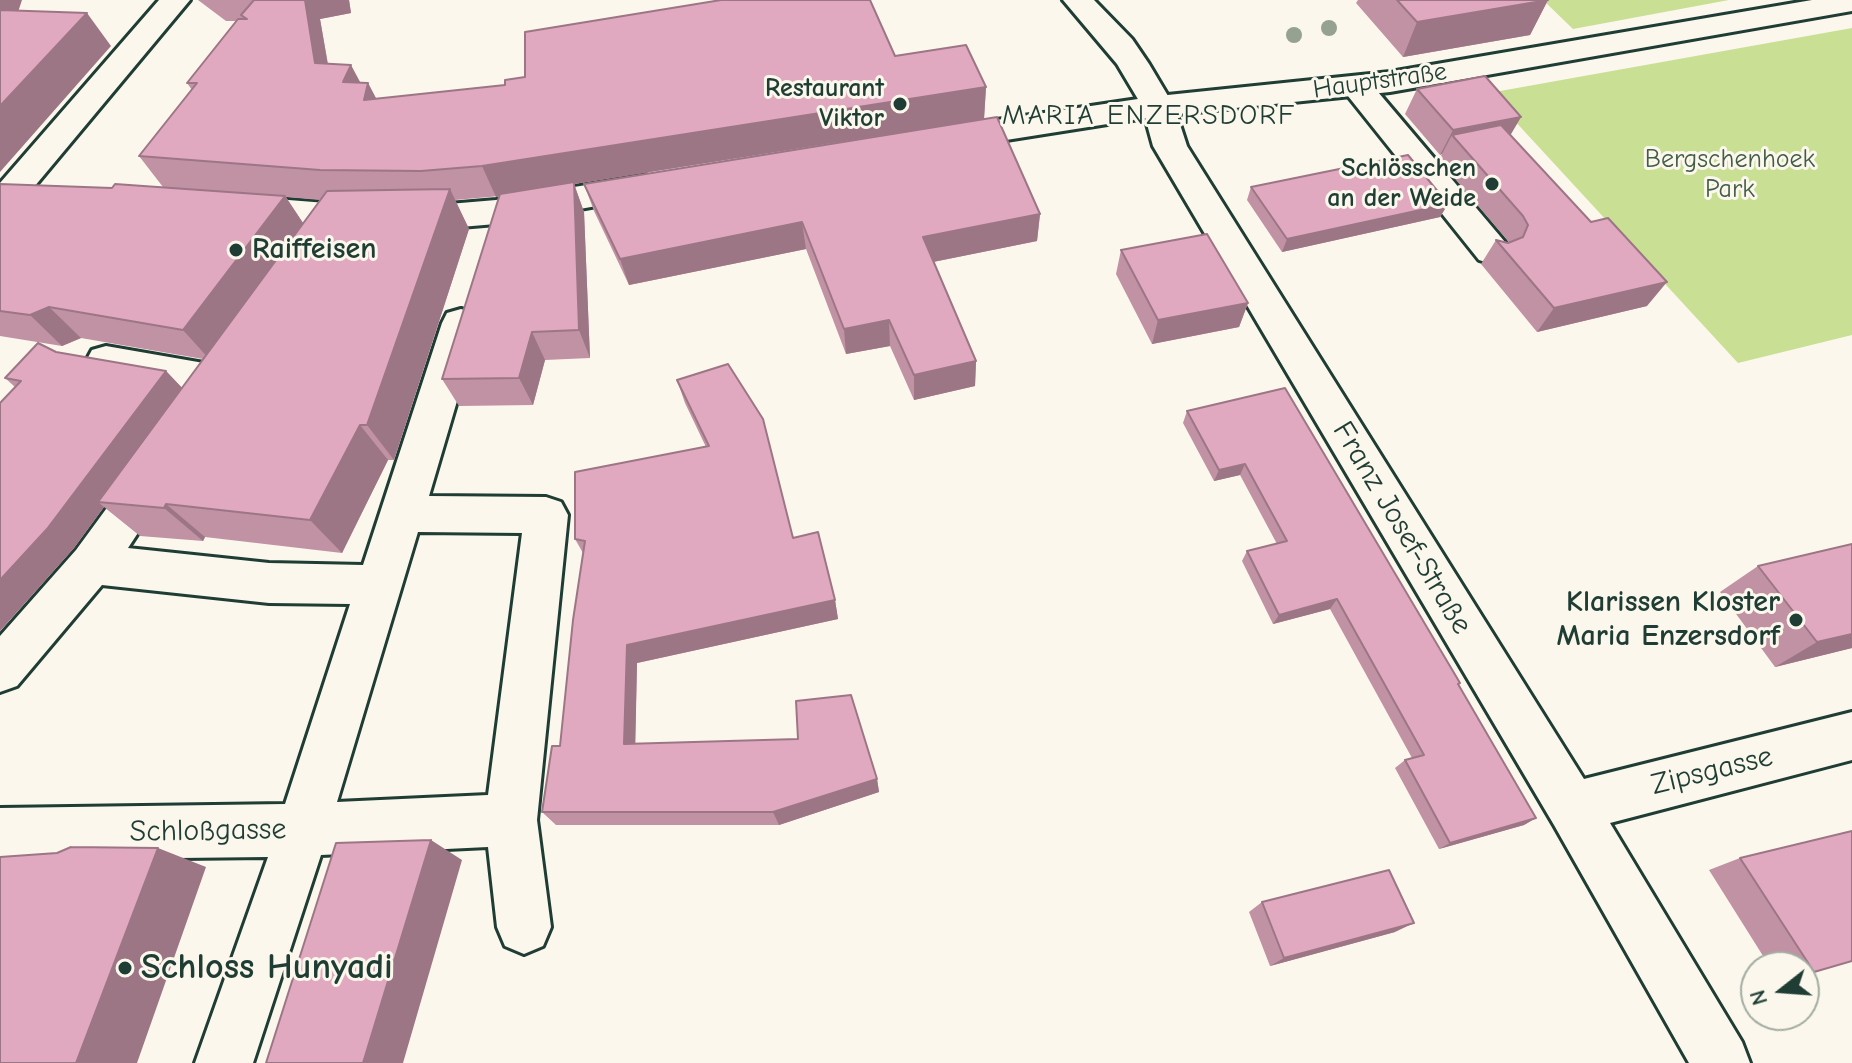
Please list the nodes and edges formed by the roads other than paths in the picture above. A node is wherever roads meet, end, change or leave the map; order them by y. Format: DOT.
graph roads {
  1 [pos="175,0"];
  2 [pos="1078,0"];
  3 [pos="1852,2"];
  4 [pos="1356,86"];
  5 [pos="1158,106"];
  6 [pos="909,145"];
  7 [pos="679,182"];
  8 [pos="6,192"];
  9 [pos="59,195"];
  10 [pos="199,205"];
  11 [pos="496,212"];
  12 [pos="339,216"];
  13 [pos="1492,251"];
  14 [pos="312,254"];
  15 [pos="80,356"];
  16 [pos="401,514"];
  17 [pos="92,564"];
  18 [pos="378,585"];
  19 [pos="0,670"];
  20 [pos="1852,736"];
  21 [pos="1572,807"];
  22 [pos="511,820"];
  23 [pos="303,830"];
  24 [pos="0,834"];
  25 [pos="524,927"];
  26 [pos="224,1063"];
  27 [pos="1721,1063"];
  1 -- 8 [label="street"];
  2 -- 5 [label="street, Franz Josef-Straße"];
  3 -- 4 [label="street, Hauptstraße"];
  4 -- 5 [label="street, Hauptstraße"];
  4 -- 13 [label="street"];
  5 -- 6 [label="street, Hauptstraße"];
  5 -- 21 [label="street, Franz Josef-Straße"];
  7 -- 11 [label="street"];
  8 -- 9 [label="street"];
  10 -- 12 [label="street"];
  11 -- 12 [label="street"];
  11 -- 16 [label="street, Schloßgasse"];
  12 -- 14 [label="street"];
  15 -- 17 [label="street"];
  16 -- 18 [label="street, Schloßgasse"];
  16 -- 22 [label="street"];
  17 -- 18 [label="street"];
  17 -- 19 [label="street"];
  18 -- 23 [label="street, Schloßgasse"];
  20 -- 21 [label="street, Zipsgasse"];
  21 -- 27 [label="street, Franz Josef-Straße"];
  22 -- 23 [label="street"];
  22 -- 25 [label="street"];
  23 -- 24 [label="street, Schloßgasse"];
  23 -- 26 [label="street"];
}
